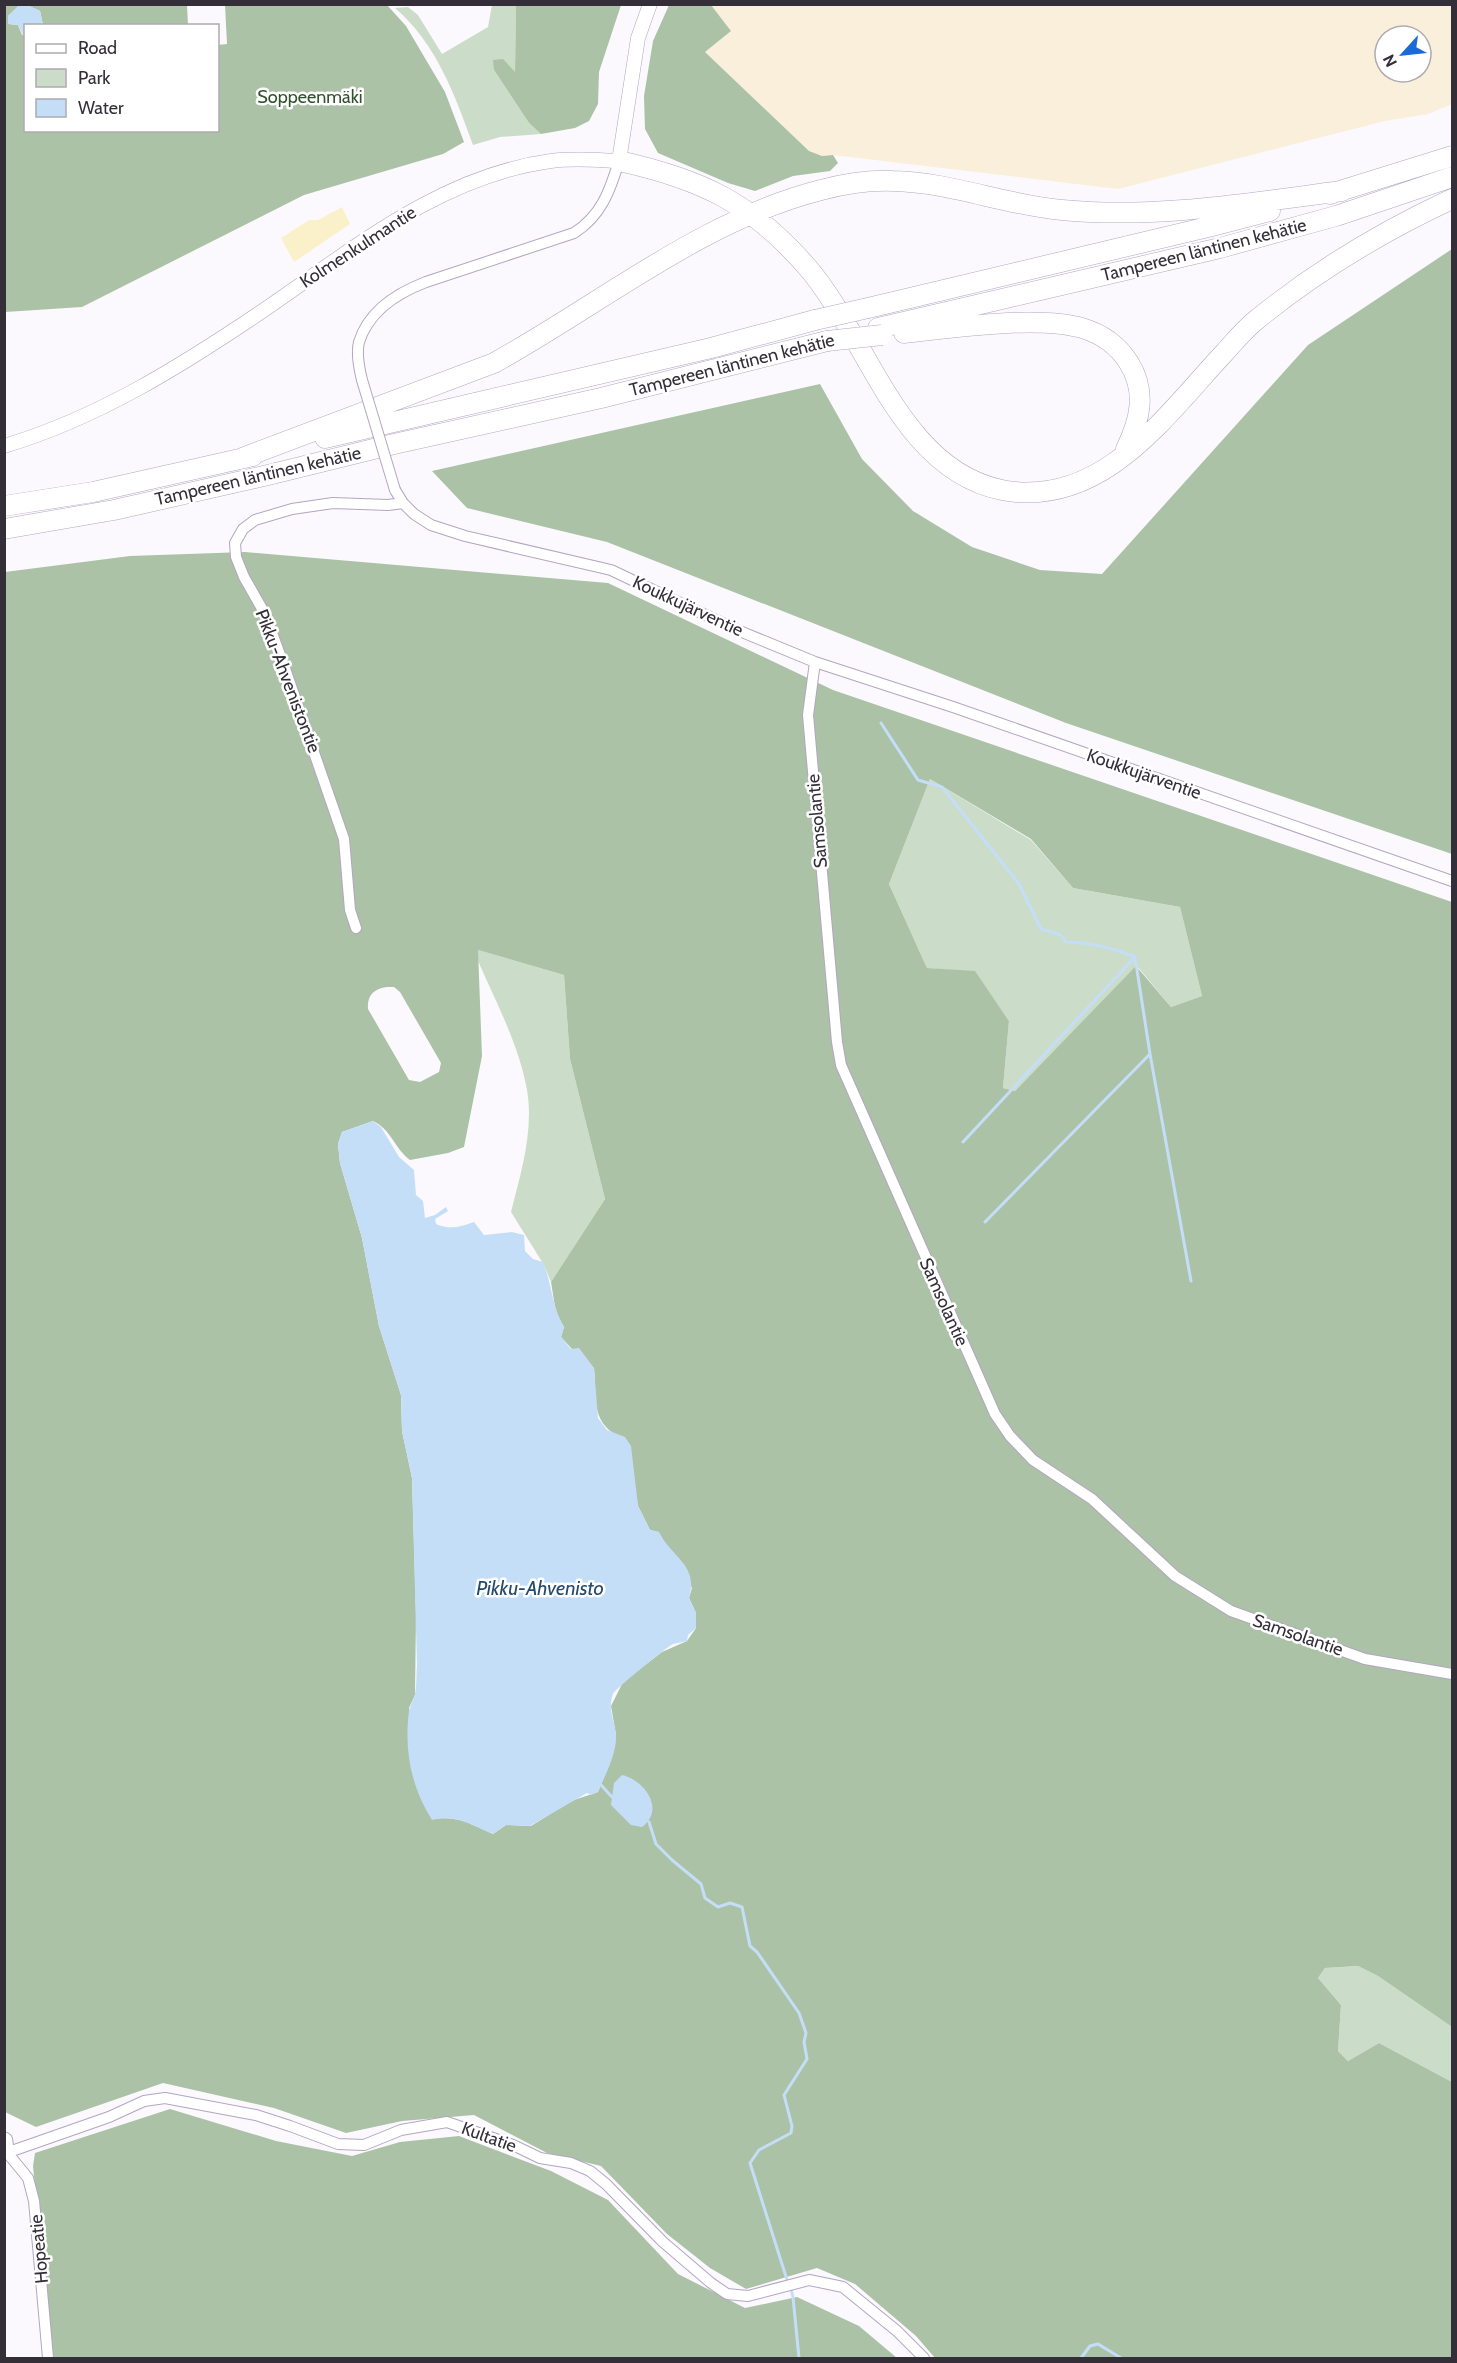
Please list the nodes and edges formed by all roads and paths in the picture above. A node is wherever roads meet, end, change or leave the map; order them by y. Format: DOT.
graph roads {
  1 [pos="650,4"];
  2 [pos="1452,156"];
  3 [pos="619,161"];
  4 [pos="1452,177"];
  5 [pos="1342,191"];
  6 [pos="1452,199"];
  7 [pos="752,213"];
  8 [pos="880,332"];
  9 [pos="4,446"];
  10 [pos="1122,457"];
  11 [pos="242,458"];
  12 [pos="403,503"];
  13 [pos="4,506"];
  14 [pos="4,529"];
  15 [pos="815,662"];
  16 [pos="1452,881"];
  17 [pos="356,928"];
  18 [pos="1452,1674"];
  19 [pos="4,2137"];
  20 [pos="7,2151"];
  21 [pos="48,2358"];
  22 [pos="924,2358"];
  1 -- 3 [label="street"];
  2 -- 5 [label="highway, Tampereen läntinen kehätie"];
  3 -- 7 [label="highway"];
  3 -- 9 [label="street, Kolmenkulmantie"];
  3 -- 12 [label="street, Koukkujärventie, bridge"];
  4 -- 8 [label="highway, Tampereen läntinen kehätie"];
  5 -- 7 [label="highway"];
  5 -- 11 [label="highway, Tampereen läntinen kehätie, bridge"];
  6 -- 10 [label="highway"];
  7 -- 10 [label="highway"];
  7 -- 11 [label="highway"];
  8 -- 10 [label="highway"];
  8 -- 14 [label="highway, Tampereen läntinen kehätie, bridge"];
  11 -- 13 [label="highway, Tampereen läntinen kehätie"];
  12 -- 15 [label="street, Koukkujärventie"];
  12 -- 17 [label="street, Pikku-Ahvenistontie"];
  15 -- 16 [label="street, Koukkujärventie"];
  15 -- 18 [label="street, Samsolantie"];
  19 -- 20 [label="street"];
  20 -- 21 [label="street, Hopeatie"];
  20 -- 22 [label="street, Kultatie"];
}
